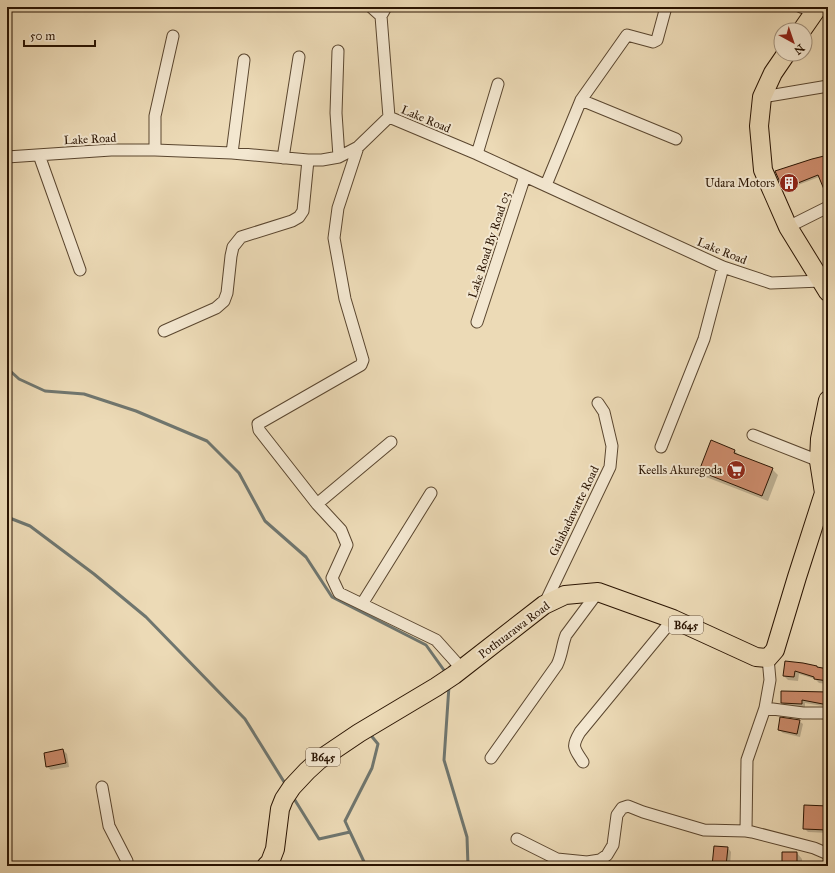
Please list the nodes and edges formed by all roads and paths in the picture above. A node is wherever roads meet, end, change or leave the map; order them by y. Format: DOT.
graph roads {
  1 [pos="371,7"];
  2 [pos="666,7"];
  3 [pos="811,8"];
  4 [pos="384,12"];
  5 [pos="805,22"];
  6 [pos="173,36"];
  7 [pos="338,51"];
  8 [pos="299,57"];
  9 [pos="244,60"];
  10 [pos="781,62"];
  11 [pos="498,84"];
  12 [pos="828,86"];
  13 [pos="762,97"];
  14 [pos="581,100"];
  15 [pos="389,117"];
  16 [pos="676,139"];
  17 [pos="358,147"];
  18 [pos="154,150"];
  19 [pos="232,154"];
  20 [pos="478,154"];
  21 [pos="39,155"];
  22 [pos="7,157"];
  23 [pos="339,157"];
  24 [pos="283,158"];
  25 [pos="308,160"];
  26 [pos="526,176"];
  27 [pos="546,185"];
  28 [pos="828,207"];
  29 [pos="788,227"];
  30 [pos="723,267"];
  31 [pos="80,270"];
  32 [pos="825,287"];
  33 [pos="477,322"];
  34 [pos="164,331"];
  35 [pos="828,400"];
  36 [pos="598,403"];
  37 [pos="753,435"];
  38 [pos="391,442"];
  39 [pos="661,447"];
  40 [pos="819,461"];
  41 [pos="431,493"];
  42 [pos="317,504"];
  43 [pos="598,592"];
  44 [pos="362,604"];
  45 [pos="544,605"];
  46 [pos="673,619"];
  47 [pos="768,658"];
  48 [pos="458,672"];
  49 [pos="765,708"];
  50 [pos="828,713"];
  51 [pos="491,758"];
  52 [pos="583,762"];
  53 [pos="102,787"];
  54 [pos="746,831"];
  55 [pos="517,839"];
  56 [pos="828,854"];
  57 [pos="127,866"];
  58 [pos="266,866"];
  1 -- 4 [label="street"];
  2 -- 14 [label="street"];
  3 -- 5 [label="main road"];
  4 -- 15 [label="street"];
  6 -- 18 [label="street"];
  7 -- 23 [label="street"];
  8 -- 24 [label="street"];
  9 -- 19 [label="street"];
  10 -- 13 [label="main road"];
  11 -- 20 [label="street"];
  12 -- 13 [label="street"];
  13 -- 29 [label="main road"];
  14 -- 16 [label="street"];
  14 -- 27 [label="street"];
  15 -- 17 [label="street, Lake Road"];
  15 -- 20 [label="street, Lake Road"];
  17 -- 23 [label="street, Lake Road"];
  17 -- 42 [label="street"];
  18 -- 19 [label="street, Lake Road"];
  18 -- 21 [label="street, Lake Road"];
  19 -- 24 [label="street, Lake Road"];
  20 -- 26 [label="street, Lake Road"];
  21 -- 22 [label="street, Lake Road"];
  21 -- 31 [label="street"];
  23 -- 25 [label="street, Lake Road"];
  24 -- 25 [label="street, Lake Road"];
  25 -- 34 [label="street"];
  26 -- 27 [label="street, Lake Road"];
  26 -- 33 [label="street, Lake Road By Road 03"];
  27 -- 30 [label="street, Lake Road"];
  28 -- 29 [label="street"];
  29 -- 32 [label="main road"];
  30 -- 32 [label="street, Lake Road"];
  30 -- 39 [label="street"];
  35 -- 40 [label="main road"];
  36 -- 45 [label="street, Galabadawatte Road"];
  37 -- 40 [label="street"];
  38 -- 42 [label="street"];
  40 -- 47 [label="main road"];
  41 -- 44 [label="street"];
  42 -- 44 [label="street"];
  43 -- 45 [label="main road, Pothuarawa Road / B645"];
  43 -- 46 [label="main road, Pothuarawa Road / B645"];
  43 -- 51 [label="street"];
  44 -- 48 [label="street"];
  45 -- 48 [label="main road, Pothuarawa Road / B645"];
  46 -- 47 [label="main road, Pothuarawa Road / B645"];
  46 -- 52 [label="street"];
  47 -- 49 [label="street"];
  48 -- 58 [label="main road, Pothuarawa Road / B645"];
  49 -- 50 [label="street"];
  49 -- 54 [label="street"];
  53 -- 57 [label="street"];
  54 -- 55 [label="street"];
  54 -- 56 [label="street"];
}
